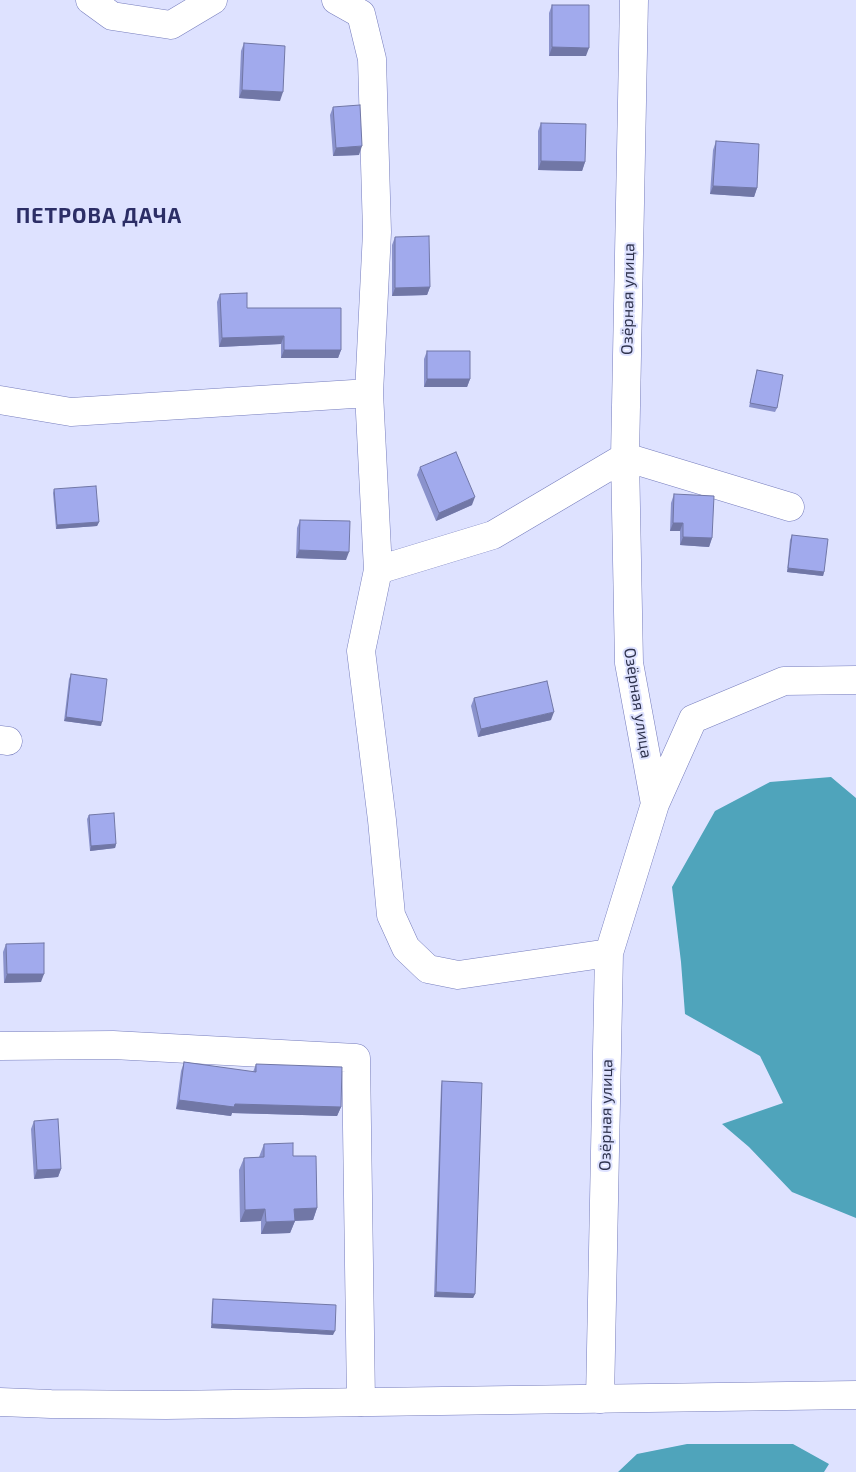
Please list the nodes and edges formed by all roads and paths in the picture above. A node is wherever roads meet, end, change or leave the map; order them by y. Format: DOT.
graph roads {
  1 [pos="90,0"];
  2 [pos="213,0"];
  3 [pos="336,0"];
  4 [pos="634,0"];
  5 [pos="369,393"];
  6 [pos="0,400"];
  7 [pos="625,457"];
  8 [pos="790,507"];
  9 [pos="378,570"];
  10 [pos="856,680"];
  11 [pos="655,804"];
  12 [pos="609,953"];
  13 [pos="0,1046"];
  14 [pos="856,1395"];
  15 [pos="600,1399"];
  16 [pos="0,1402"];
  17 [pos="362,1402"];
  1 -- 2 [label="street"];
  3 -- 5 [label="street"];
  4 -- 7 [label="street, Озёрная улица"];
  5 -- 6 [label="street"];
  5 -- 9 [label="street"];
  7 -- 8 [label="street"];
  7 -- 9 [label="street"];
  7 -- 11 [label="street, Озёрная улица"];
  9 -- 12 [label="street"];
  10 -- 11 [label="street"];
  11 -- 12 [label="street, Озёрная улица"];
  12 -- 15 [label="street, Озёрная улица"];
  13 -- 17 [label="street"];
  14 -- 15 [label="street"];
  15 -- 17 [label="street"];
  16 -- 17 [label="street"];
}
